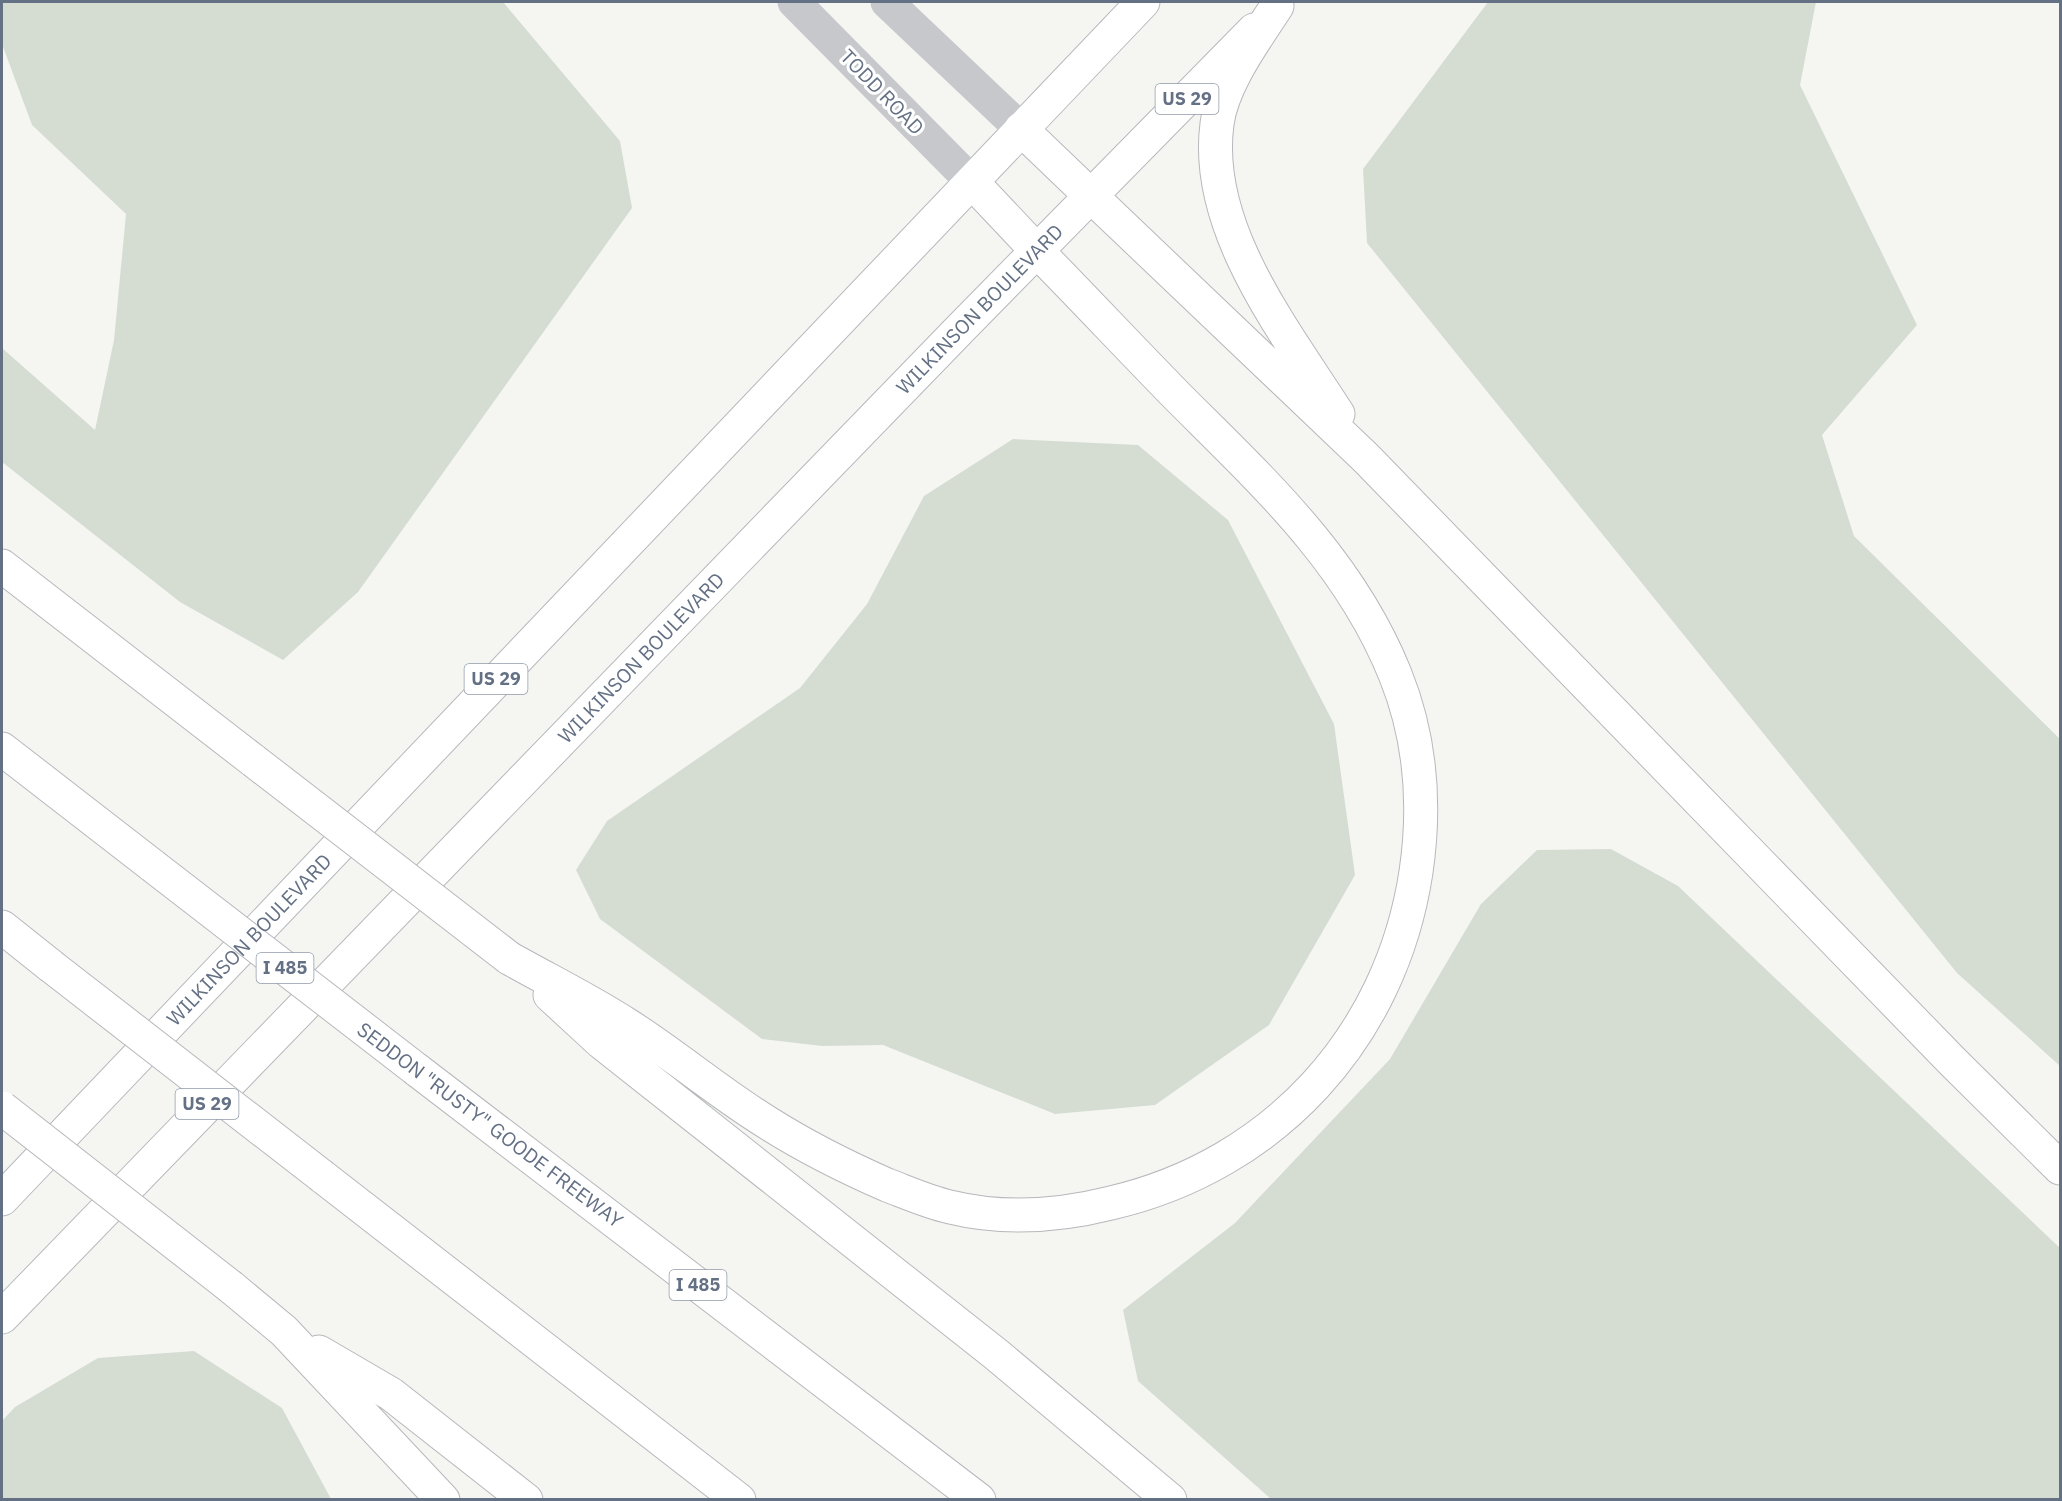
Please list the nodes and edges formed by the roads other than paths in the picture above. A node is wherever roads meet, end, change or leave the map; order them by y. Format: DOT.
graph roads {
  1 [pos="794,2"];
  2 [pos="887,2"];
  3 [pos="1143,2"];
  4 [pos="1279,4"];
  5 [pos="1021,129"];
  6 [pos="972,182"];
  7 [pos="1092,197"];
  8 [pos="1038,252"];
  9 [pos="1366,458"];
  10 [pos="2,566"];
  11 [pos="2,749"];
  12 [pos="2,927"];
  13 [pos="509,958"];
  14 [pos="2,1108"];
  15 [pos="2061,1168"];
  16 [pos="2,1199"];
  17 [pos="2,1317"];
  18 [pos="284,1331"];
  19 [pos="443,1500"];
  20 [pos="526,1500"];
  21 [pos="739,1500"];
  22 [pos="979,1500"];
  23 [pos="1170,1500"];
  1 -- 6 [label="street, TODD ROAD"];
  2 -- 5 [label="street"];
  3 -- 5 [label="main road, WILKINSON BOULEVARD / US 29"];
  4 -- 7 [label="main road, WILKINSON BOULEVARD / US 29"];
  4 -- 9 [label="main road"];
  5 -- 6 [label="main road, WILKINSON BOULEVARD / US 29"];
  5 -- 7 [label="main road"];
  6 -- 8 [label="main road"];
  6 -- 16 [label="main road, WILKINSON BOULEVARD / US 29"];
  7 -- 8 [label="main road, WILKINSON BOULEVARD / US 29"];
  7 -- 9 [label="main road"];
  8 -- 13 [label="main road"];
  8 -- 17 [label="main road, WILKINSON BOULEVARD / US 29"];
  9 -- 15 [label="main road"];
  10 -- 13 [label="main road, bridge"];
  11 -- 22 [label="main road, SEDDON \"RUSTY\" GOODE FREEWAY / I 485, bridge"];
  12 -- 21 [label="main road, bridge"];
  13 -- 23 [label="main road"];
  14 -- 18 [label="main road, bridge"];
  18 -- 19 [label="main road"];
  18 -- 20 [label="main road"];
}
